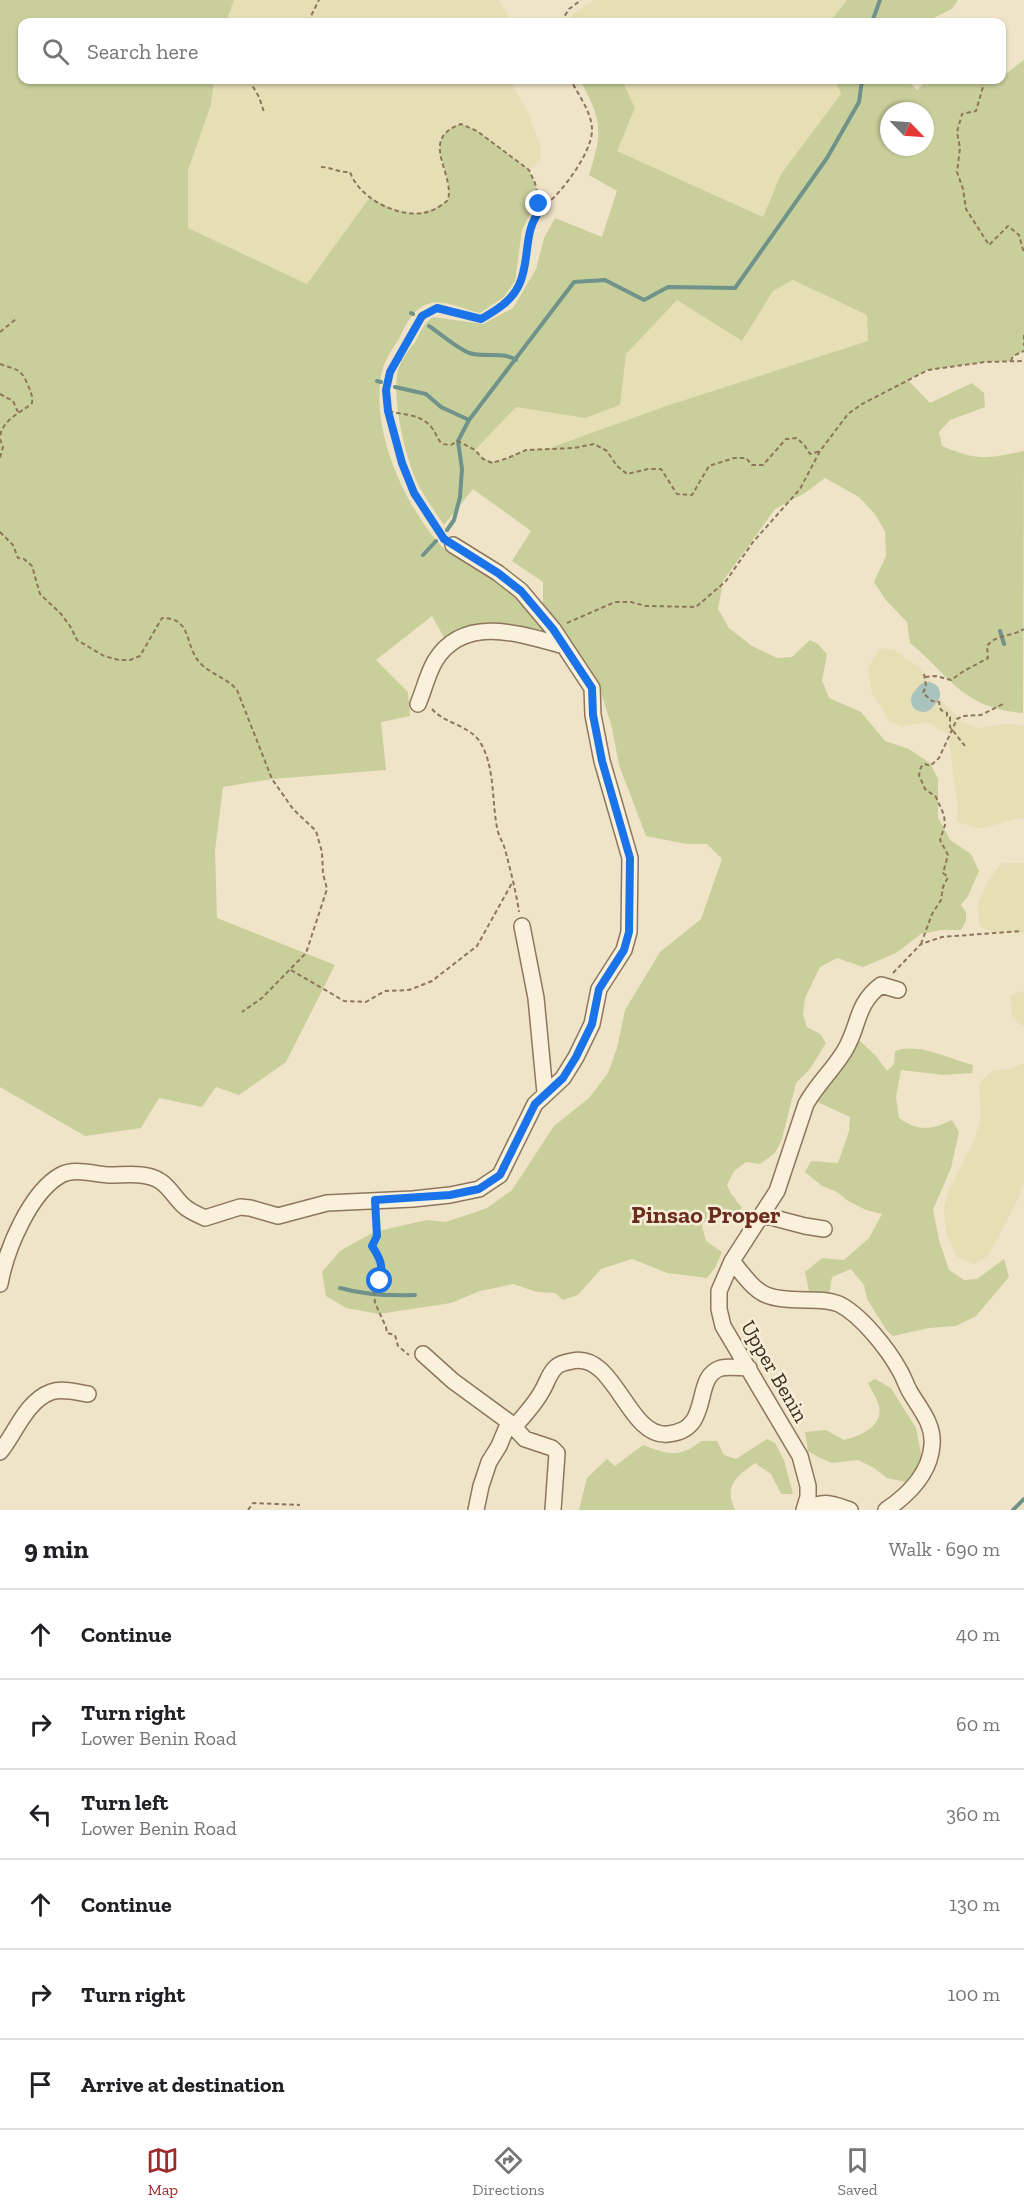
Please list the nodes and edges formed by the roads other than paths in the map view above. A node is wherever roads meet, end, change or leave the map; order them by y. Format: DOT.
graph roads {
  1 [pos="453,545"];
  2 [pos="564,646"];
  3 [pos="420,700"];
  4 [pos="522,926"];
  5 [pos="898,990"];
  6 [pos="545,1093"];
  7 [pos="763,1215"];
  8 [pos="824,1228"];
  9 [pos="732,1261"];
  10 [pos="0,1284"];
  11 [pos="423,1354"];
  12 [pos="749,1368"];
  13 [pos="88,1394"];
  14 [pos="511,1424"];
  15 [pos="0,1452"];
  16 [pos="476,1510"];
  17 [pos="553,1510"];
  18 [pos="804,1510"];
  19 [pos="850,1510"];
  20 [pos="886,1510"];
  1 -- 2 [label="street"];
  2 -- 3 [label="street"];
  2 -- 6 [label="street"];
  4 -- 6 [label="street"];
  5 -- 7 [label="street, Upper Benin"];
  6 -- 10 [label="street"];
  7 -- 8 [label="street"];
  7 -- 9 [label="street, Upper Benin"];
  9 -- 12 [label="street, Upper Benin"];
  9 -- 20 [label="street"];
  11 -- 14 [label="street"];
  12 -- 14 [label="street"];
  12 -- 18 [label="street, Upper Benin"];
  13 -- 15 [label="street"];
  14 -- 16 [label="street"];
  14 -- 17 [label="street"];
  18 -- 19 [label="street"];
}
